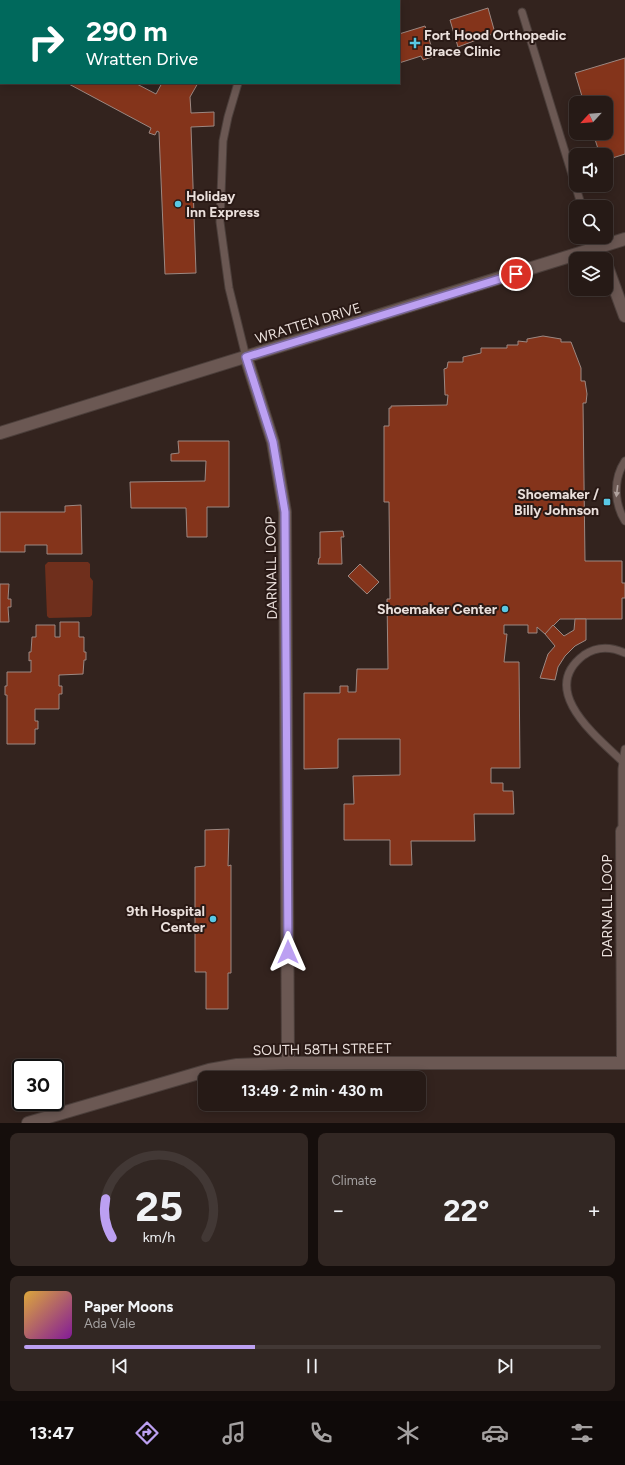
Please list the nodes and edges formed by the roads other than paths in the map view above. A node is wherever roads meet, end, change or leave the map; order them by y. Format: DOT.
graph roads {
  1 [pos="522,12"];
  2 [pos="238,84"];
  3 [pos="580,200"];
  4 [pos="625,239"];
  5 [pos="605,252"];
  6 [pos="569,264"];
  7 [pos="613,283"];
  8 [pos="625,316"];
  9 [pos="246,357"];
  10 [pos="0,433"];
  11 [pos="625,461"];
  12 [pos="625,521"];
  13 [pos="625,653"];
  14 [pos="625,749"];
  15 [pos="623,762"];
  16 [pos="622,831"];
  17 [pos="288,1063"];
  18 [pos="624,1063"];
  19 [pos="28,1123"];
  1 -- 3 [label="lane"];
  2 -- 9 [label="lane, DARNALL LOOP"];
  4 -- 5 [label="street, WRATTEN DRIVE"];
  6 -- 9 [label="street, WRATTEN DRIVE"];
  7 -- 8 [label="street"];
  9 -- 10 [label="street, WRATTEN DRIVE"];
  9 -- 17 [label="street, DARNALL LOOP"];
  11 -- 12 [label="lane, one-way"];
  13 -- 15 [label="lane"];
  14 -- 15 [label="lane, DARNALL LOOP"];
  15 -- 16 [label="lane, DARNALL LOOP"];
  16 -- 18 [label="street, DARNALL LOOP"];
  17 -- 18 [label="street, SOUTH 58TH STREET"];
  17 -- 19 [label="street, SOUTH 58TH STREET"];
}
